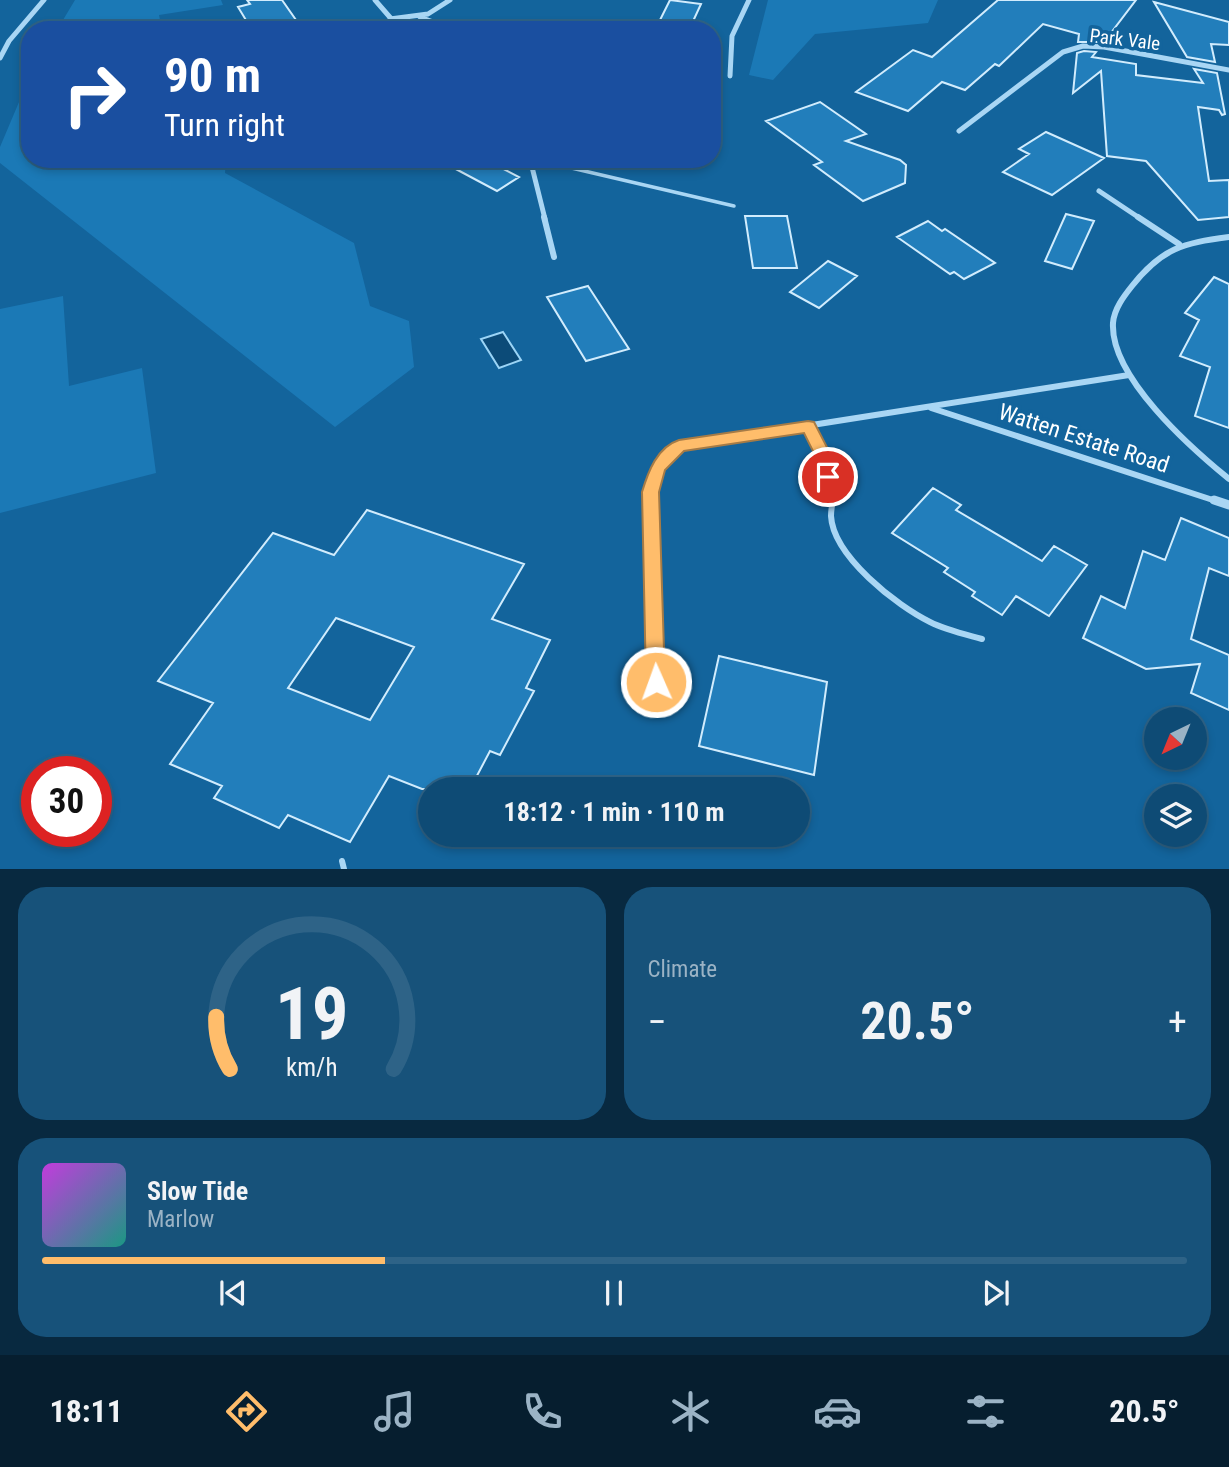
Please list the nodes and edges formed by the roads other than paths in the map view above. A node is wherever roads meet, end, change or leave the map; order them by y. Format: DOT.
graph roads {
  1 [pos="44,0"];
  2 [pos="375,0"];
  3 [pos="450,0"];
  4 [pos="748,0"];
  5 [pos="419,16"];
  6 [pos="390,19"];
  7 [pos="26,21"];
  8 [pos="432,21"];
  9 [pos="21,27"];
  10 [pos="0,58"];
  11 [pos="1229,70"];
  12 [pos="730,76"];
  13 [pos="959,131"];
  14 [pos="534,168"];
  15 [pos="571,168"];
  16 [pos="1099,191"];
  17 [pos="734,206"];
  18 [pos="1229,236"];
  19 [pos="1179,244"];
  20 [pos="554,257"];
  21 [pos="1129,375"];
  22 [pos="927,407"];
  23 [pos="808,426"];
  24 [pos="1229,479"];
  25 [pos="1229,505"];
  26 [pos="982,639"];
  27 [pos="656,682"];
  1 -- 7 [label="street"];
  2 -- 6 [label="street"];
  3 -- 5 [label="street"];
  4 -- 12 [label="street"];
  5 -- 6 [label="street"];
  5 -- 8 [label="street"];
  9 -- 10 [label="street"];
  11 -- 13 [label="street, Park Vale"];
  14 -- 20 [label="street"];
  15 -- 17 [label="lane"];
  16 -- 19 [label="street"];
  18 -- 19 [label="street, Watten Estate Road"];
  19 -- 21 [label="street, Watten Estate Road"];
  21 -- 22 [label="street, Watten Estate Road"];
  21 -- 24 [label="street, Watten Estate Road"];
  22 -- 23 [label="street, Watten Estate Road"];
  22 -- 25 [label="street, Watten Estate Road"];
  23 -- 26 [label="lane"];
  23 -- 27 [label="street, Watten Estate Road"];
}
